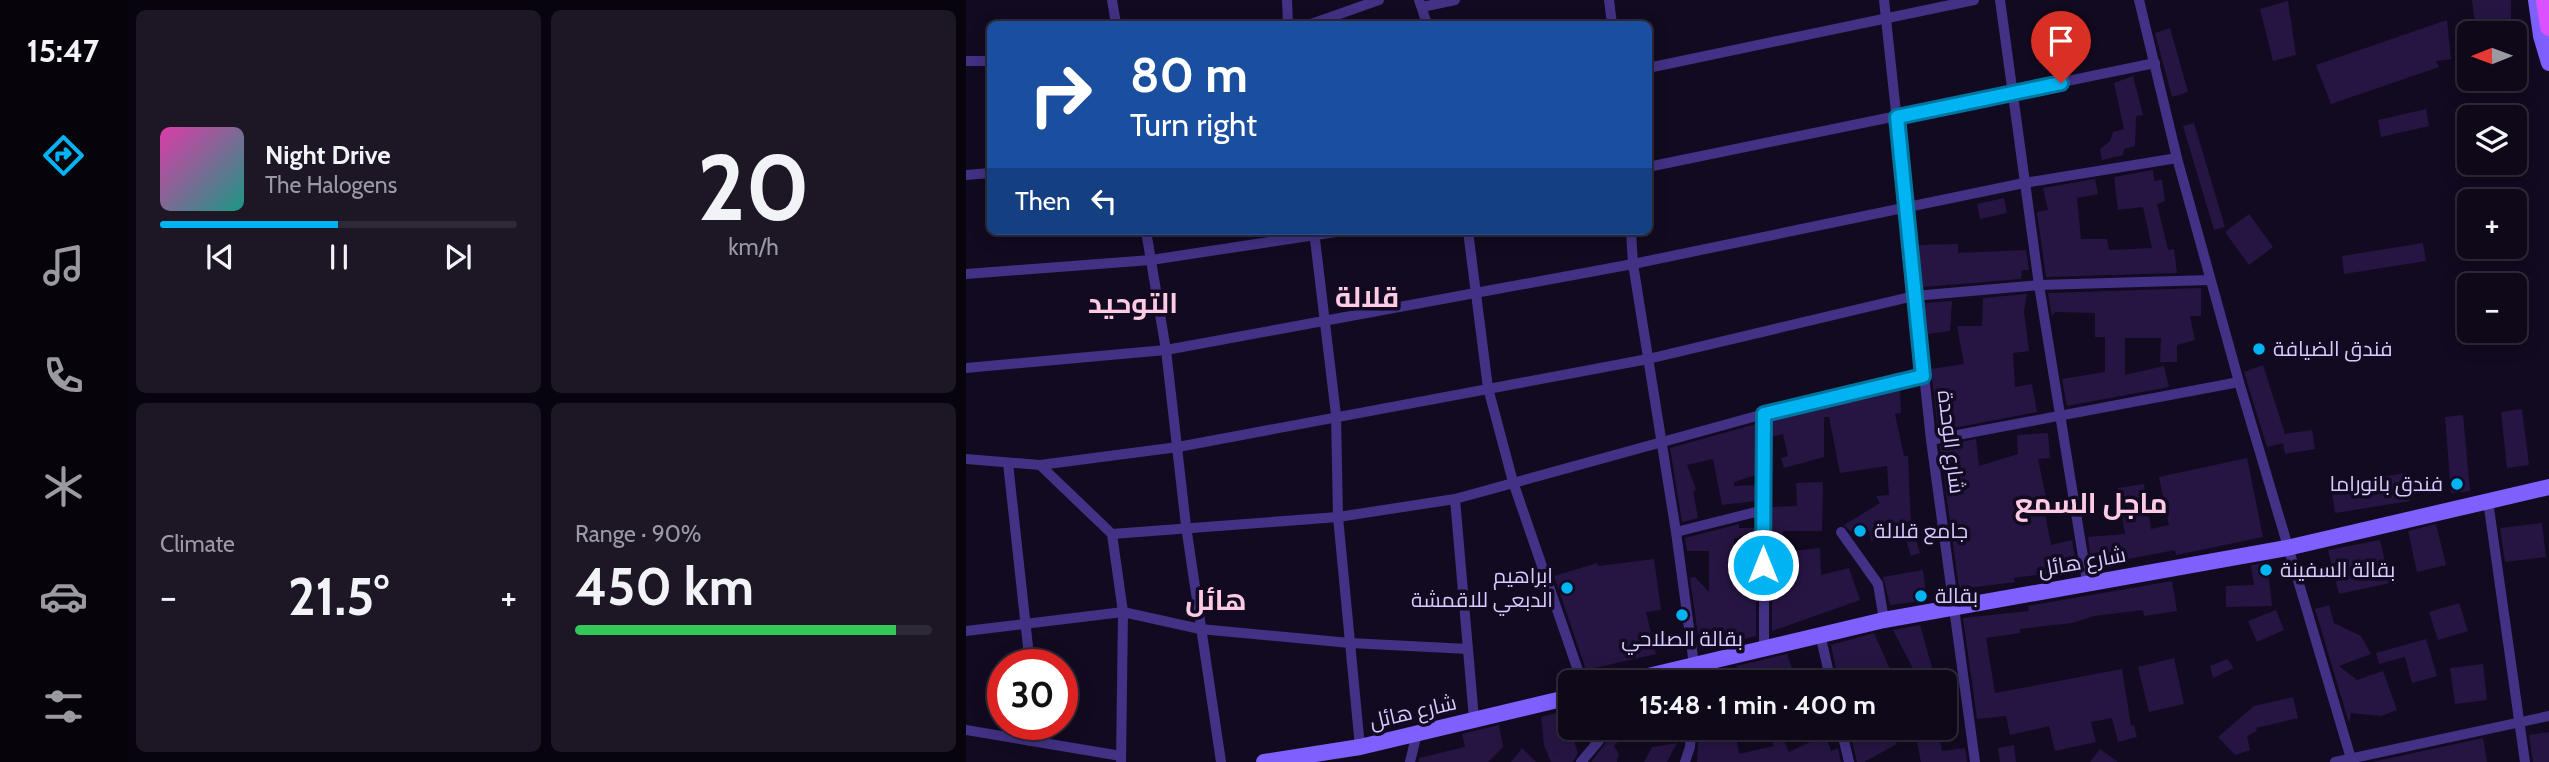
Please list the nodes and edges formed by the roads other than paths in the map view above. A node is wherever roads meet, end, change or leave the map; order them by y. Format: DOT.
graph roads {
  1 [pos="1112,0"];
  2 [pos="1287,0"];
  3 [pos="1379,0"];
  4 [pos="1455,0"];
  5 [pos="1609,0"];
  6 [pos="1885,0"];
  7 [pos="1974,0"];
  8 [pos="2000,0"];
  9 [pos="2139,0"];
  10 [pos="2536,0"];
  11 [pos="2545,0"];
  12 [pos="1421,4"];
  13 [pos="1886,19"];
  14 [pos="1116,21"];
  15 [pos="1288,21"];
  16 [pos="1320,21"];
  17 [pos="1426,21"];
  18 [pos="1612,21"];
  19 [pos="2549,27"];
  20 [pos="966,61"];
  21 [pos="987,61"];
  22 [pos="2155,63"];
  23 [pos="2549,63"];
  24 [pos="1652,67"];
  25 [pos="2014,92"];
  26 [pos="1897,117"];
  27 [pos="2177,158"];
  28 [pos="1652,166"];
  29 [pos="987,173"];
  30 [pos="966,175"];
  31 [pos="2024,183"];
  32 [pos="1906,207"];
  33 [pos="1147,235"];
  34 [pos="1308,235"];
  35 [pos="1314,235"];
  36 [pos="1469,235"];
  37 [pos="1631,235"];
  38 [pos="1151,260"];
  39 [pos="1633,264"];
  40 [pos="966,274"];
  41 [pos="2210,280"];
  42 [pos="2039,285"];
  43 [pos="1477,290"];
  44 [pos="1914,296"];
  45 [pos="1325,322"];
  46 [pos="1166,350"];
  47 [pos="1648,359"];
  48 [pos="966,368"];
  49 [pos="1923,376"];
  50 [pos="2239,382"];
  51 [pos="1488,387"];
  52 [pos="1764,414"];
  53 [pos="1336,415"];
  54 [pos="2059,416"];
  55 [pos="1931,440"];
  56 [pos="1662,442"];
  57 [pos="1178,447"];
  58 [pos="966,459"];
  59 [pos="1008,463"];
  60 [pos="1040,466"];
  61 [pos="1513,482"];
  62 [pos="2549,487"];
  63 [pos="1455,499"];
  64 [pos="2488,501"];
  65 [pos="1764,510"];
  66 [pos="1338,517"];
  67 [pos="1186,526"];
  68 [pos="1676,532"];
  69 [pos="1841,532"];
  70 [pos="1112,534"];
  71 [pos="2287,548"];
  72 [pos="2087,581"];
  73 [pos="1953,607"];
  74 [pos="1123,612"];
  75 [pos="1884,620"];
  76 [pos="1025,624"];
  77 [pos="1200,629"];
  78 [pos="966,631"];
  79 [pos="1820,634"];
  80 [pos="1350,643"];
  81 [pos="1763,648"];
  82 [pos="1029,649"];
  83 [pos="1468,649"];
  84 [pos="1694,665"];
  85 [pos="1578,670"];
  86 [pos="1678,670"];
  87 [pos="1694,670"];
  88 [pos="1828,670"];
  89 [pos="1558,700"];
  90 [pos="2549,716"];
  91 [pos="1474,719"];
  92 [pos="2519,720"];
  93 [pos="966,730"];
  94 [pos="1417,733"];
  95 [pos="1596,740"];
  96 [pos="1599,740"];
  97 [pos="1690,740"];
  98 [pos="1844,740"];
  99 [pos="1030,741"];
  100 [pos="1597,743"];
  101 [pos="1360,747"];
  102 [pos="1690,747"];
  103 [pos="1306,758"];
  104 [pos="1121,759"];
  105 [pos="2352,760"];
  106 [pos="1222,762"];
  107 [pos="1264,762"];
  108 [pos="1410,762"];
  109 [pos="1581,762"];
  110 [pos="1685,762"];
  111 [pos="1697,762"];
  112 [pos="1849,762"];
  113 [pos="1975,762"];
  114 [pos="2335,762"];
  115 [pos="2525,762"];
  1 -- 14 [label="street"];
  2 -- 15 [label="street"];
  3 -- 16 [label="street"];
  4 -- 12 [label="street"];
  5 -- 18 [label="street"];
  6 -- 13 [label="street, شارع الوحدة"];
  7 -- 13 [label="street"];
  8 -- 25 [label="street"];
  9 -- 22 [label="street"];
  10 -- 23 [label="street"];
  11 -- 19 [label="main road"];
  12 -- 17 [label="street"];
  13 -- 24 [label="street"];
  13 -- 26 [label="street, شارع الوحدة"];
  20 -- 21 [label="street"];
  22 -- 25 [label="street"];
  22 -- 27 [label="street"];
  25 -- 26 [label="street"];
  25 -- 31 [label="street"];
  26 -- 28 [label="street"];
  26 -- 32 [label="street, شارع الوحدة"];
  27 -- 31 [label="street"];
  27 -- 41 [label="street"];
  29 -- 30 [label="street"];
  31 -- 32 [label="street"];
  31 -- 42 [label="street"];
  32 -- 39 [label="street"];
  32 -- 44 [label="street, شارع الوحدة"];
  33 -- 38 [label="street"];
  34 -- 38 [label="street"];
  35 -- 45 [label="street"];
  36 -- 43 [label="street"];
  37 -- 39 [label="street"];
  38 -- 40 [label="street"];
  38 -- 46 [label="street"];
  39 -- 43 [label="street"];
  39 -- 47 [label="street"];
  41 -- 42 [label="street"];
  41 -- 50 [label="street"];
  42 -- 44 [label="street"];
  42 -- 54 [label="street"];
  43 -- 45 [label="street"];
  43 -- 51 [label="street"];
  44 -- 47 [label="street"];
  44 -- 49 [label="street, شارع الوحدة"];
  45 -- 46 [label="street"];
  45 -- 53 [label="street"];
  46 -- 48 [label="street"];
  46 -- 57 [label="street"];
  47 -- 51 [label="street"];
  47 -- 56 [label="street"];
  49 -- 52 [label="street"];
  49 -- 55 [label="street, شارع الوحدة"];
  50 -- 54 [label="street"];
  50 -- 71 [label="street"];
  51 -- 53 [label="street"];
  51 -- 61 [label="street"];
  52 -- 56 [label="street"];
  52 -- 65 [label="street"];
  53 -- 57 [label="street"];
  53 -- 66 [label="street"];
  54 -- 55 [label="street"];
  54 -- 72 [label="street"];
  55 -- 73 [label="street, شارع الوحدة"];
  56 -- 61 [label="street"];
  56 -- 68 [label="street"];
  57 -- 60 [label="street"];
  57 -- 67 [label="street"];
  58 -- 59 [label="street"];
  59 -- 60 [label="street"];
  59 -- 76 [label="street"];
  60 -- 70 [label="street"];
  61 -- 63 [label="street"];
  61 -- 85 [label="street"];
  62 -- 64 [label="street, شارع هائل"];
  63 -- 66 [label="street"];
  63 -- 83 [label="street"];
  64 -- 71 [label="street, شارع هائل"];
  64 -- 92 [label="street"];
  65 -- 68 [label="street"];
  65 -- 81 [label="street"];
  66 -- 67 [label="street"];
  66 -- 80 [label="street"];
  67 -- 70 [label="street"];
  67 -- 77 [label="street"];
  68 -- 84 [label="street"];
  69 -- 75 [label="street"];
  70 -- 74 [label="street"];
  71 -- 72 [label="street, شارع هائل"];
  71 -- 105 [label="street"];
  72 -- 73 [label="street, شارع هائل"];
  73 -- 75 [label="street, شارع هائل"];
  73 -- 113 [label="street, شارع الوحدة"];
  74 -- 76 [label="street"];
  74 -- 77 [label="street"];
  74 -- 104 [label="street"];
  75 -- 79 [label="street, شارع هائل"];
  76 -- 78 [label="street"];
  76 -- 82 [label="street"];
  77 -- 80 [label="street"];
  77 -- 106 [label="street"];
  79 -- 81 [label="street, شارع هائل"];
  79 -- 88 [label="street"];
  80 -- 83 [label="street"];
  80 -- 101 [label="street"];
  81 -- 84 [label="street, شارع هائل"];
  83 -- 91 [label="street"];
  84 -- 86 [label="street, شارع هائل"];
  84 -- 87 [label="street"];
  89 -- 91 [label="street, شارع هائل"];
  90 -- 92 [label="street"];
  91 -- 94 [label="street, شارع هائل"];
  92 -- 105 [label="street"];
  92 -- 115 [label="street"];
  93 -- 99 [label="street"];
  94 -- 101 [label="street, شارع هائل"];
  94 -- 108 [label="street"];
  95 -- 100 [label="street"];
  96 -- 100 [label="street"];
  97 -- 102 [label="street"];
  98 -- 112 [label="street"];
  99 -- 104 [label="street"];
  100 -- 109 [label="street"];
  101 -- 103 [label="street, شارع هائل"];
  102 -- 110 [label="street"];
  102 -- 111 [label="street"];
  103 -- 107 [label="street, شارع هائل"];
  105 -- 114 [label="street"];
}
